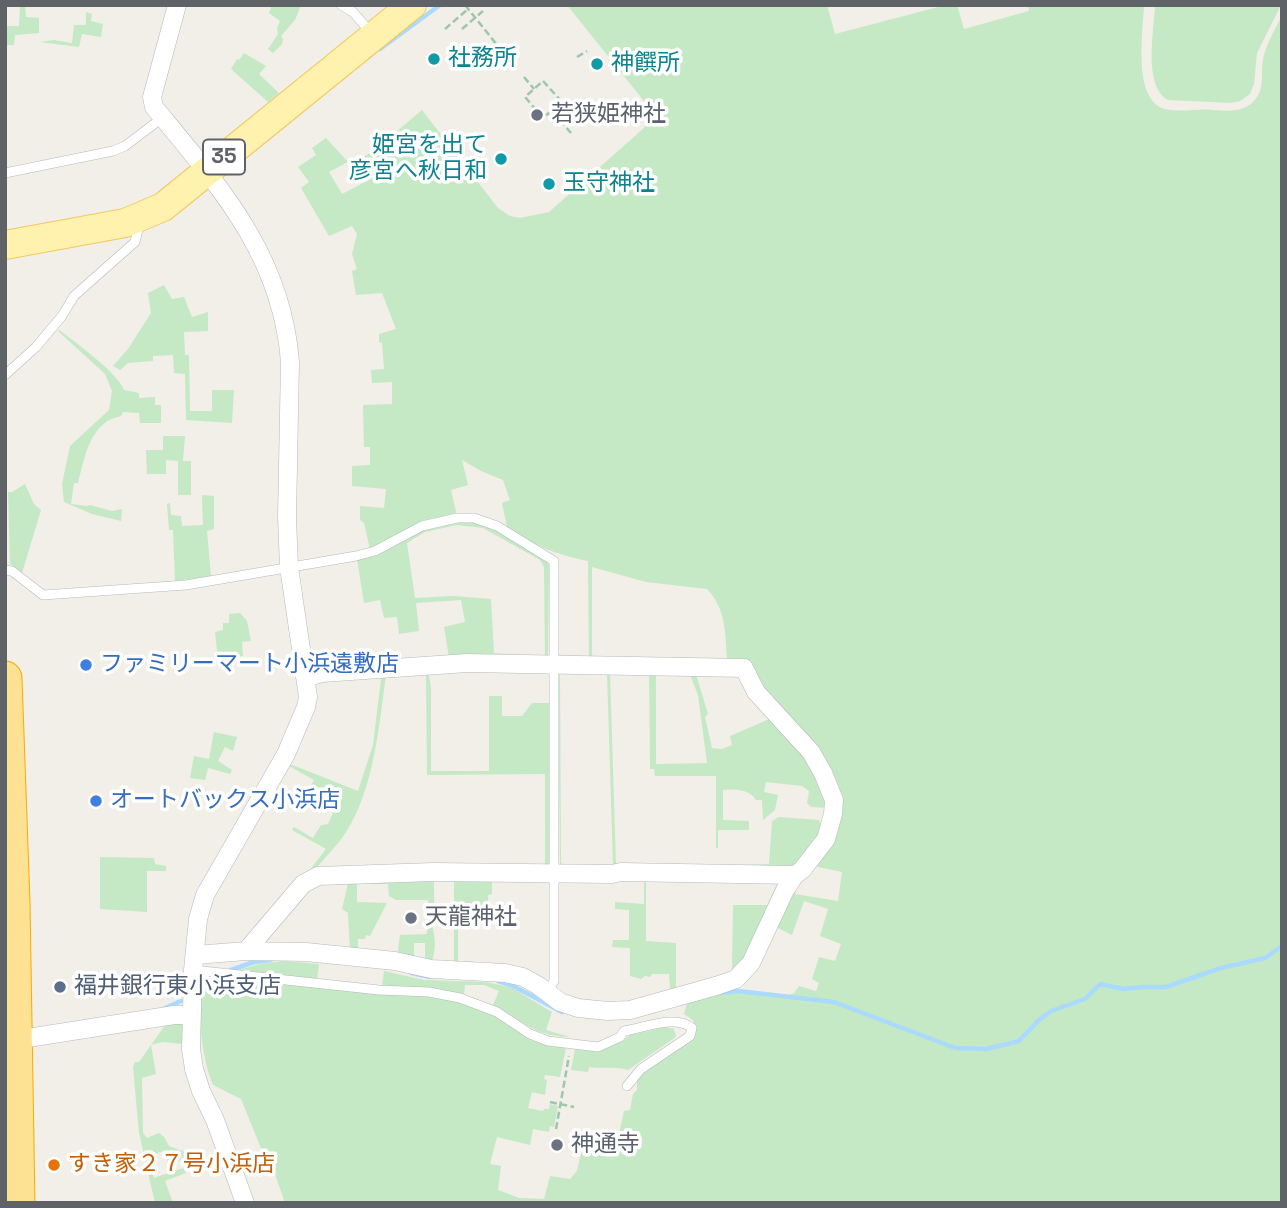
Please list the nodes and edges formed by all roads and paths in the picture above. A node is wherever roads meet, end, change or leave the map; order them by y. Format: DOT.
graph roads {
  1 [pos="177,5"];
  2 [pos="341,5"];
  3 [pos="412,5"];
  4 [pos="467,7"];
  5 [pos="483,11"];
  6 [pos="475,18"];
  7 [pos="445,29"];
  8 [pos="462,29"];
  9 [pos="373,35"];
  10 [pos="497,46"];
  11 [pos="587,51"];
  12 [pos="489,53"];
  13 [pos="577,57"];
  14 [pos="514,66"];
  15 [pos="524,77"];
  16 [pos="534,89"];
  17 [pos="552,110"];
  18 [pos="162,118"];
  19 [pos="571,133"];
  20 [pos="207,171"];
  21 [pos="5,173"];
  22 [pos="141,218"];
  23 [pos="5,246"];
  24 [pos="5,375"];
  25 [pos="289,567"];
  26 [pos="5,570"];
  27 [pos="554,665"];
  28 [pos="5,678"];
  29 [pos="306,678"];
  30 [pos="7,783"];
  31 [pos="555,875"];
  32 [pos="795,875"];
  33 [pos="246,951"];
  34 [pos="194,962"];
  35 [pos="547,993"];
  36 [pos="190,1015"];
  37 [pos="621,1021"];
  38 [pos="12,1027"];
  39 [pos="571,1043"];
  40 [pos="626,1086"];
  41 [pos="550,1102"];
  42 [pos="561,1104"];
  43 [pos="574,1107"];
  44 [pos="556,1129"];
  45 [pos="18,1203"];
  46 [pos="246,1203"];
  1 -- 18 [label="street"];
  2 -- 9 [label="lane"];
  3 -- 9 [label="main road, 35"];
  4 -- 6 [label="path"];
  4 -- 7 [label="path"];
  5 -- 6 [label="path"];
  6 -- 8 [label="path"];
  6 -- 10 [label="path"];
  9 -- 20 [label="main road, 35"];
  10 -- 12 [label="path"];
  10 -- 14 [label="path"];
  11 -- 13 [label="path"];
  15 -- 16 [label="path"];
  16 -- 17 [label="path"];
  16 -- 17 [label="path"];
  17 -- 19 [label="path"];
  18 -- 20 [label="street"];
  18 -- 21 [label="lane"];
  20 -- 22 [label="main road, 35"];
  20 -- 25 [label="street"];
  22 -- 23 [label="main road, 35"];
  22 -- 24 [label="lane"];
  25 -- 26 [label="lane"];
  25 -- 27 [label="lane"];
  25 -- 29 [label="street"];
  27 -- 29 [label="street"];
  27 -- 31 [label="lane"];
  27 -- 32 [label="street"];
  28 -- 30 [label="highway"];
  29 -- 34 [label="street"];
  30 -- 38 [label="highway"];
  31 -- 32 [label="street"];
  31 -- 33 [label="street"];
  31 -- 35 [label="lane"];
  32 -- 37 [label="street"];
  33 -- 34 [label="street"];
  33 -- 35 [label="street"];
  34 -- 36 [label="street"];
  34 -- 39 [label="lane"];
  35 -- 37 [label="street"];
  36 -- 38 [label="street"];
  36 -- 46 [label="street"];
  37 -- 39 [label="lane"];
  37 -- 40 [label="lane"];
  38 -- 45 [label="highway"];
  39 -- 42 [label="path"];
  41 -- 42 [label="path"];
  42 -- 43 [label="path"];
  42 -- 44 [label="path"];
}
